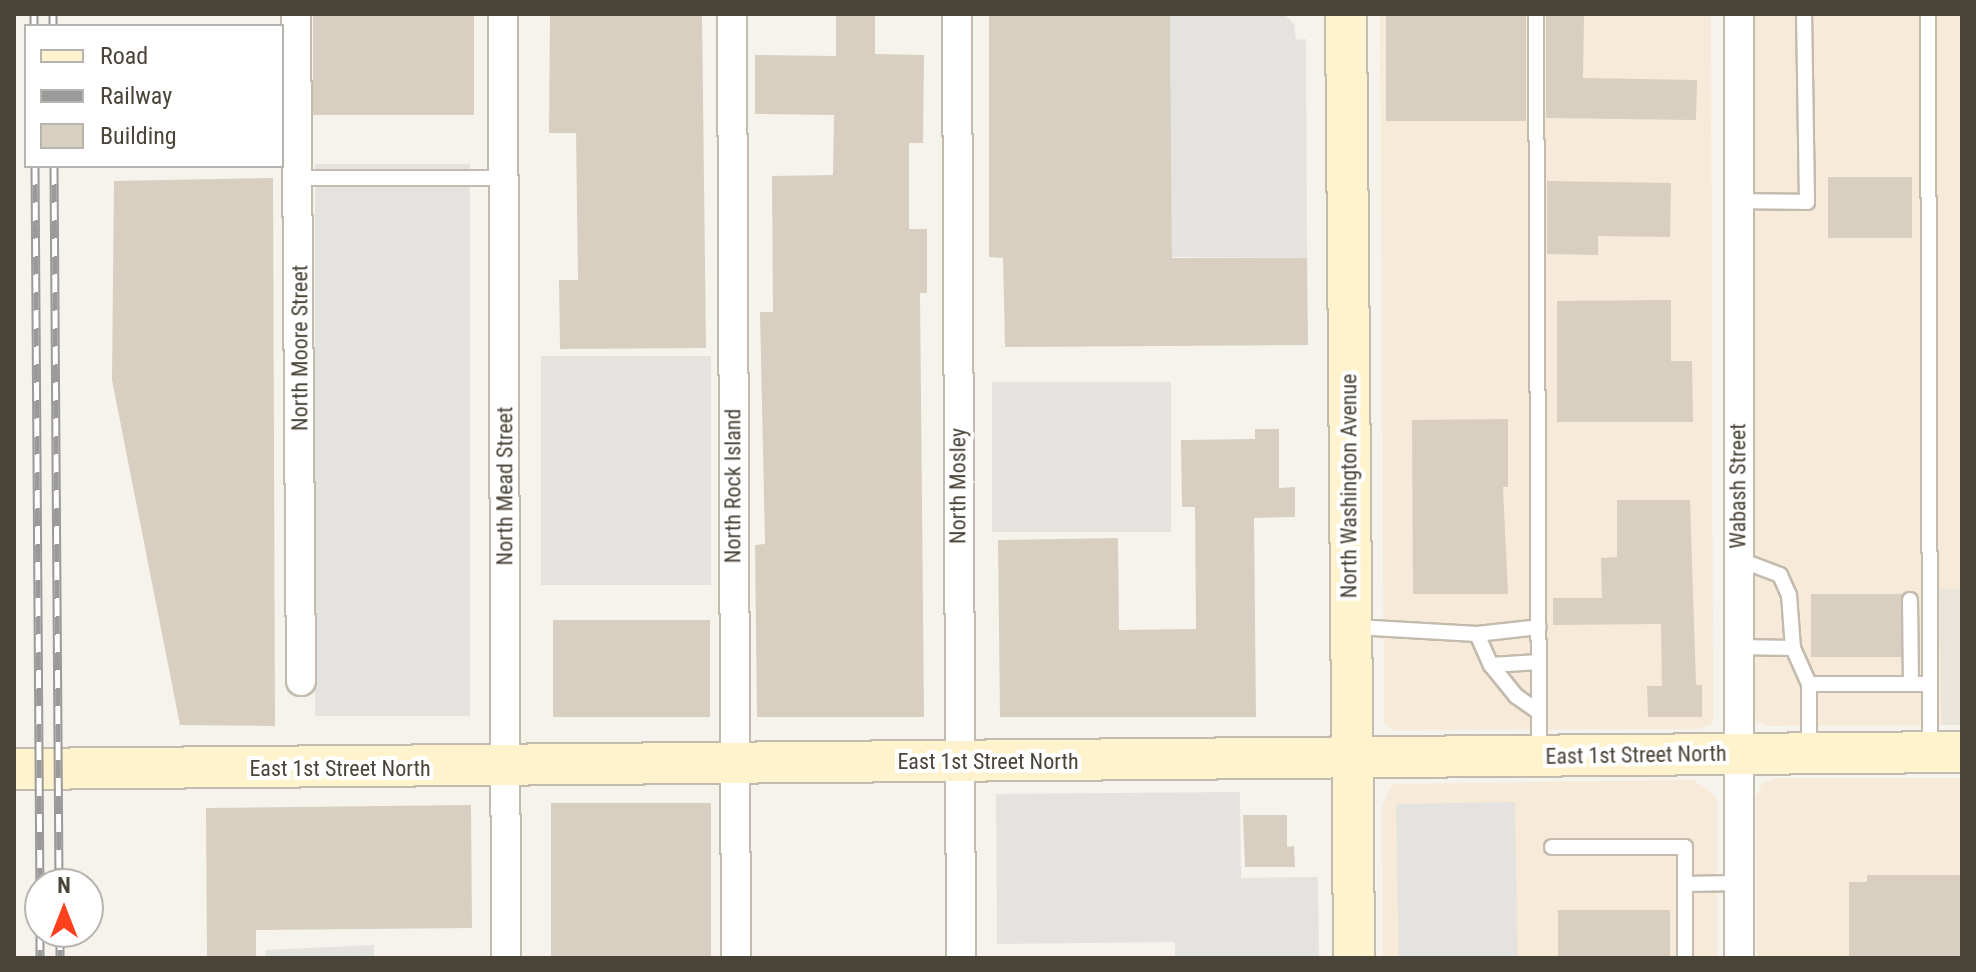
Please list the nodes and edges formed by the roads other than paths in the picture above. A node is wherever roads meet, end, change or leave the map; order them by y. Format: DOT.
graph roads {
  1 [pos="296,14"];
  2 [pos="503,14"];
  3 [pos="732,14"];
  4 [pos="957,14"];
  5 [pos="1346,14"];
  6 [pos="1536,14"];
  7 [pos="1739,14"];
  8 [pos="1804,14"];
  9 [pos="1928,14"];
  10 [pos="299,178"];
  11 [pos="503,178"];
  12 [pos="1738,201"];
  13 [pos="1738,559"];
  14 [pos="1910,600"];
  15 [pos="1350,627"];
  16 [pos="1539,627"];
  17 [pos="1477,634"];
  18 [pos="1737,647"];
  19 [pos="1793,648"];
  20 [pos="1539,662"];
  21 [pos="1491,665"];
  22 [pos="301,681"];
  23 [pos="1809,684"];
  24 [pos="1911,684"];
  25 [pos="1930,684"];
  26 [pos="1539,712"];
  27 [pos="1946,752"];
  28 [pos="1737,753"];
  29 [pos="1809,753"];
  30 [pos="1539,757"];
  31 [pos="1351,759"];
  32 [pos="959,762"];
  33 [pos="735,763"];
  34 [pos="506,768"];
  35 [pos="14,769"];
  36 [pos="1552,847"];
  37 [pos="1738,883"];
  38 [pos="1685,884"];
  39 [pos="506,958"];
  40 [pos="736,958"];
  41 [pos="961,958"];
  42 [pos="1354,958"];
  43 [pos="1685,958"];
  44 [pos="1739,958"];
  1 -- 10 [label="street, North Moore Street"];
  2 -- 11 [label="street, North Mead Street"];
  3 -- 33 [label="street, North Rock Island"];
  4 -- 32 [label="street, North Mosley"];
  5 -- 15 [label="street, North Washington Avenue"];
  6 -- 16 [label="lane"];
  7 -- 12 [label="street, Wabash Street"];
  8 -- 12 [label="lane"];
  9 -- 25 [label="lane"];
  10 -- 11 [label="lane"];
  10 -- 22 [label="street, North Moore Street"];
  11 -- 34 [label="street, North Mead Street"];
  12 -- 13 [label="street, Wabash Street"];
  13 -- 18 [label="street, Wabash Street"];
  13 -- 19 [label="lane"];
  14 -- 24 [label="lane"];
  15 -- 17 [label="lane"];
  15 -- 31 [label="street, North Washington Avenue"];
  16 -- 17 [label="lane"];
  16 -- 20 [label="lane"];
  17 -- 21 [label="lane"];
  18 -- 19 [label="lane"];
  18 -- 28 [label="street, Wabash Street"];
  19 -- 23 [label="lane"];
  20 -- 21 [label="lane"];
  20 -- 26 [label="lane"];
  21 -- 26 [label="lane"];
  23 -- 24 [label="lane"];
  23 -- 29 [label="lane"];
  24 -- 25 [label="lane"];
  25 -- 27 [label="lane"];
  26 -- 30 [label="lane"];
  27 -- 29 [label="street, East 1st Street North"];
  28 -- 29 [label="street, East 1st Street North"];
  28 -- 30 [label="street, East 1st Street North"];
  28 -- 37 [label="street, Wabash Street"];
  30 -- 31 [label="street, East 1st Street North"];
  31 -- 32 [label="street, East 1st Street North"];
  31 -- 42 [label="street, North Washington Avenue"];
  32 -- 33 [label="street, East 1st Street North"];
  32 -- 41 [label="street, North Mosley"];
  33 -- 34 [label="street, East 1st Street North"];
  33 -- 40 [label="street, North Rock Island"];
  34 -- 35 [label="street, East 1st Street North"];
  34 -- 39 [label="street, North Mead Street"];
  36 -- 38 [label="lane"];
  37 -- 38 [label="lane"];
  37 -- 44 [label="street, Wabash Street"];
  38 -- 43 [label="lane"];
}
